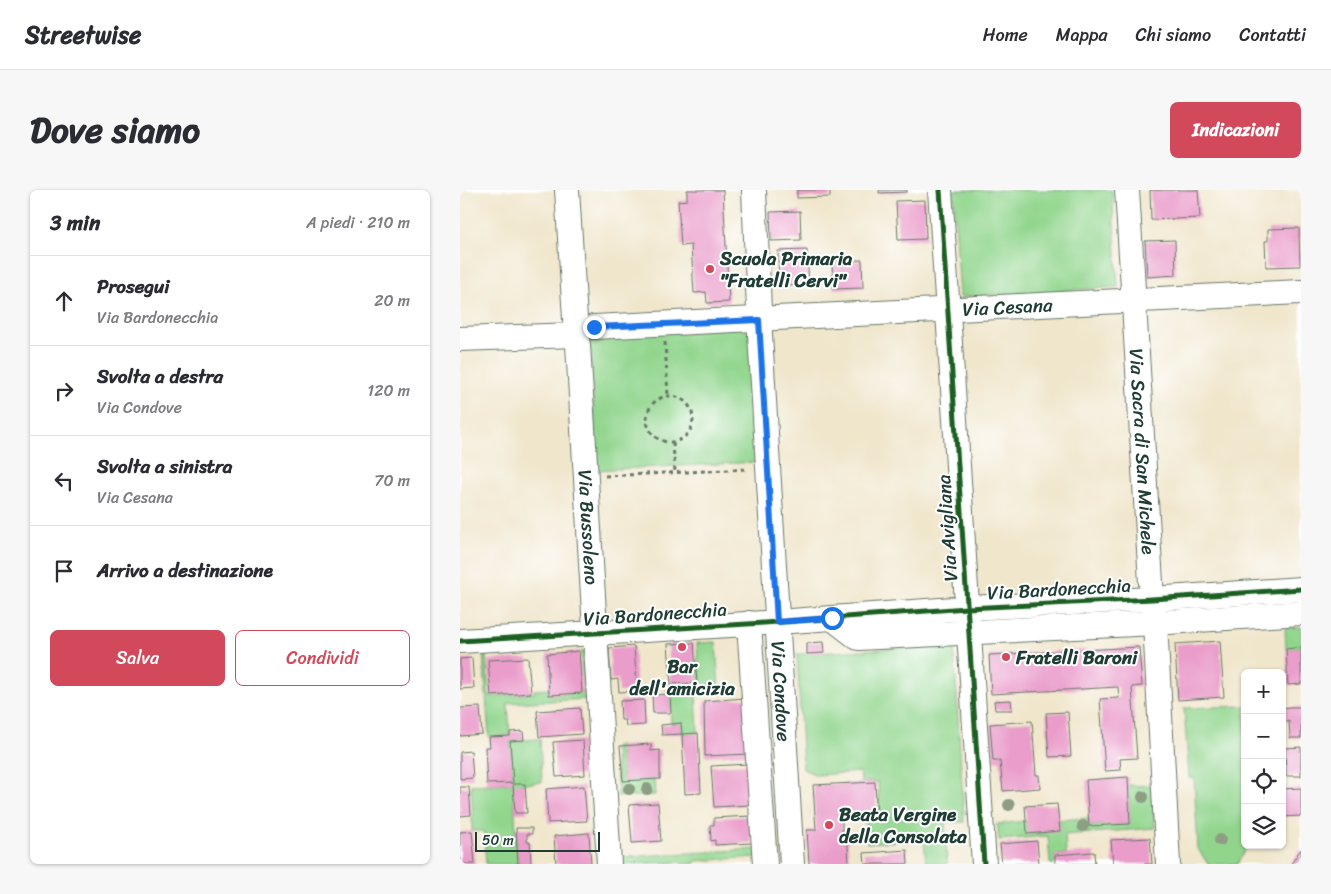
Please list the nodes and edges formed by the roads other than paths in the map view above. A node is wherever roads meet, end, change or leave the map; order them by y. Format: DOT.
graph roads {
  1 [pos="567,190"];
  2 [pos="754,190"];
  3 [pos="940,190"];
  4 [pos="1127,190"];
  5 [pos="1301,292"];
  6 [pos="1133,301"];
  7 [pos="948,310"];
  8 [pos="759,320"];
  9 [pos="585,331"];
  10 [pos="460,339"];
  11 [pos="1301,589"];
  12 [pos="1152,599"];
  13 [pos="967,608"];
  14 [pos="1301,613"];
  15 [pos="832,618"];
  16 [pos="777,622"];
  17 [pos="750,623"];
  18 [pos="1155,623"];
  19 [pos="595,633"];
  20 [pos="969,633"];
  21 [pos="460,641"];
  22 [pos="609,864"];
  23 [pos="765,864"];
  24 [pos="792,864"];
  25 [pos="984,864"];
  26 [pos="1168,864"];
  1 -- 9 [label="street, Via Bussoleno"];
  2 -- 8 [label="street, Via Condove"];
  3 -- 7 [label="street, Via Avigliana"];
  4 -- 6 [label="street, Via Sacra di San Michele"];
  5 -- 6 [label="street, Via Cesana"];
  6 -- 7 [label="street, Via Cesana"];
  6 -- 12 [label="street, Via Sacra di San Michele"];
  7 -- 8 [label="street, Via Cesana"];
  7 -- 13 [label="street, Via Avigliana"];
  8 -- 9 [label="street, Via Cesana"];
  8 -- 16 [label="street, Via Condove"];
  9 -- 10 [label="street, Via Cesana"];
  9 -- 19 [label="street, Via Bussoleno"];
  11 -- 12 [label="street, Via Bardonecchia"];
  12 -- 13 [label="street, Via Bardonecchia"];
  12 -- 18 [label="street, Via Sacra di San Michele"];
  13 -- 15 [label="street, Via Bardonecchia"];
  13 -- 20 [label="street, Via Avigliana"];
  14 -- 18 [label="street, Via Bardonecchia"];
  15 -- 16 [label="street, Via Bardonecchia"];
  15 -- 20 [label="street, Via Bardonecchia"];
  16 -- 17 [label="street, Via Bardonecchia"];
  16 -- 24 [label="street, Via Condove"];
  17 -- 19 [label="street, Via Bardonecchia"];
  17 -- 23 [label="street, Via Condove"];
  18 -- 20 [label="street, Via Bardonecchia"];
  18 -- 26 [label="street, Via Sacra di San Michele"];
  19 -- 21 [label="street, Via Bardonecchia"];
  19 -- 22 [label="street, Via Bussoleno"];
  20 -- 25 [label="street, Via Avigliana"];
}
